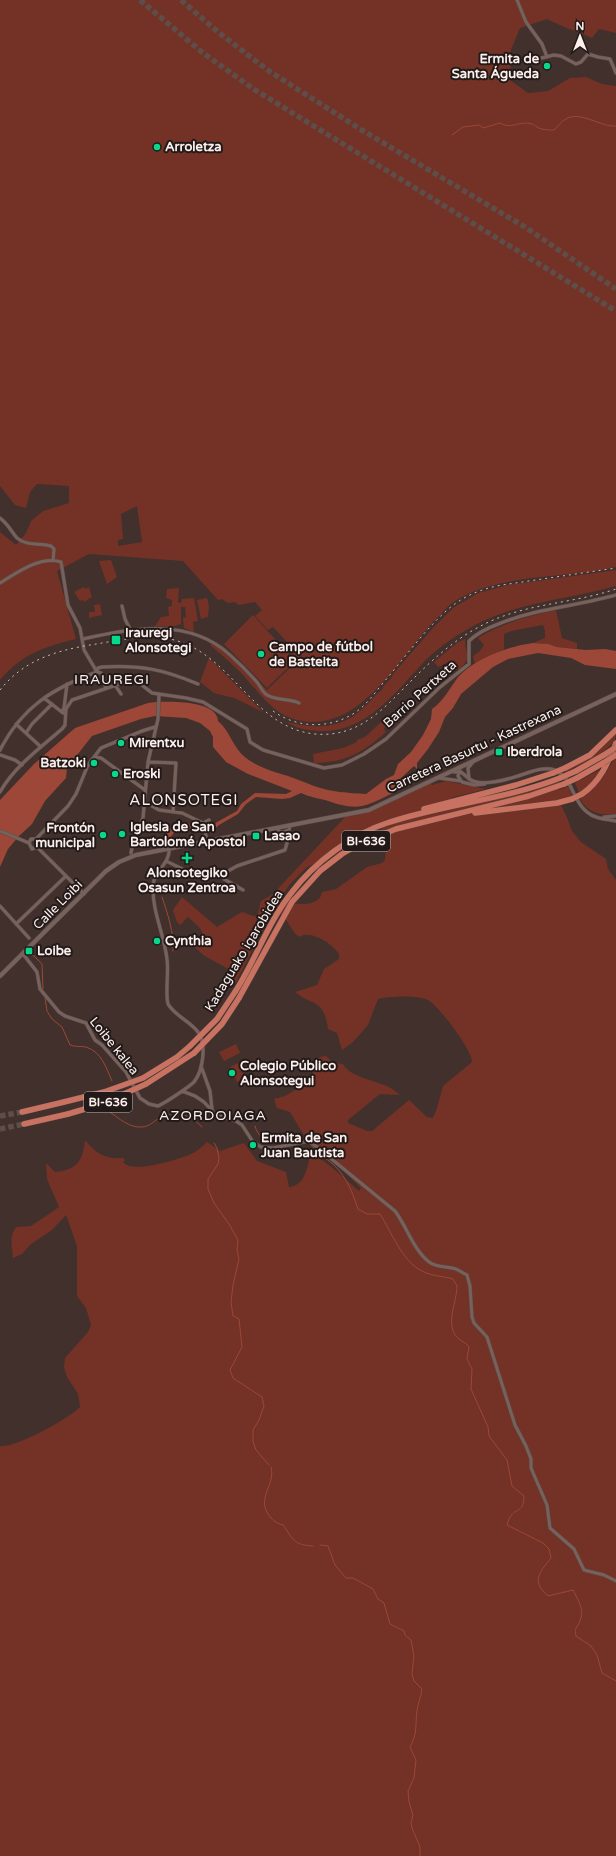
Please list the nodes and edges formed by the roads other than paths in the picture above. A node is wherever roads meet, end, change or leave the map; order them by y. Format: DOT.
graph roads {
  1 [pos="517,0"];
  2 [pos="546,57"];
  3 [pos="525,62"];
  4 [pos="616,74"];
  5 [pos="0,518"];
  6 [pos="53,560"];
  7 [pos="0,583"];
  8 [pos="616,595"];
  9 [pos="122,606"];
  10 [pos="130,629"];
  11 [pos="83,639"];
  12 [pos="97,672"];
  13 [pos="67,684"];
  14 [pos="198,684"];
  15 [pos="115,685"];
  16 [pos="106,688"];
  17 [pos="121,694"];
  18 [pos="616,694"];
  19 [pos="159,695"];
  20 [pos="44,698"];
  21 [pos="65,699"];
  22 [pos="72,700"];
  23 [pos="52,704"];
  24 [pos="299,704"];
  25 [pos="62,712"];
  26 [pos="66,715"];
  27 [pos="16,724"];
  28 [pos="155,727"];
  29 [pos="146,730"];
  30 [pos="616,730"];
  31 [pos="26,733"];
  32 [pos="153,736"];
  33 [pos="616,743"];
  34 [pos="41,747"];
  35 [pos="616,747"];
  36 [pos="0,750"];
  37 [pos="100,750"];
  38 [pos="0,755"];
  39 [pos="616,755"];
  40 [pos="95,757"];
  41 [pos="101,758"];
  42 [pos="474,761"];
  43 [pos="148,762"];
  44 [pos="22,765"];
  45 [pos="459,771"];
  46 [pos="437,778"];
  47 [pos="468,779"];
  48 [pos="146,781"];
  49 [pos="462,782"];
  50 [pos="491,782"];
  51 [pos="138,784"];
  52 [pos="145,790"];
  53 [pos="0,792"];
  54 [pos="145,802"];
  55 [pos="173,812"];
  56 [pos="458,814"];
  57 [pos="616,816"];
  58 [pos="596,817"];
  59 [pos="209,820"];
  60 [pos="616,821"];
  61 [pos="203,823"];
  62 [pos="385,823"];
  63 [pos="290,825"];
  64 [pos="277,828"];
  65 [pos="0,831"];
  66 [pos="36,839"];
  67 [pos="207,841"];
  68 [pos="29,843"];
  69 [pos="287,843"];
  70 [pos="38,847"];
  71 [pos="169,848"];
  72 [pos="132,849"];
  73 [pos="131,853"];
  74 [pos="136,855"];
  75 [pos="124,860"];
  76 [pos="166,861"];
  77 [pos="66,876"];
  78 [pos="197,876"];
  79 [pos="79,889"];
  80 [pos="243,890"];
  81 [pos="84,894"];
  82 [pos="77,901"];
  83 [pos="0,906"];
  84 [pos="16,924"];
  85 [pos="29,938"];
  86 [pos="22,954"];
  87 [pos="0,976"];
  88 [pos="200,1064"];
  89 [pos="182,1091"];
  90 [pos="212,1109"];
  91 [pos="22,1112"];
  92 [pos="24,1124"];
  93 [pos="616,1581"];
  1 -- 2 [label="street"];
  2 -- 3 [label="street"];
  2 -- 4 [label="street"];
  5 -- 6 [label="street"];
  6 -- 7 [label="street"];
  6 -- 11 [label="street"];
  8 -- 19 [label="street, Barrio Pertxeta"];
  9 -- 10 [label="street"];
  10 -- 11 [label="street"];
  10 -- 24 [label="street"];
  11 -- 12 [label="street"];
  12 -- 13 [label="street"];
  12 -- 14 [label="street"];
  12 -- 16 [label="street"];
  13 -- 20 [label="street"];
  13 -- 21 [label="street"];
  15 -- 16 [label="street"];
  15 -- 17 [label="street"];
  15 -- 19 [label="street"];
  16 -- 22 [label="street"];
  18 -- 42 [label="street, Carretera Basurtu - Kastrexana"];
  19 -- 28 [label="street"];
  20 -- 23 [label="street"];
  20 -- 27 [label="street"];
  21 -- 22 [label="street"];
  21 -- 25 [label="street"];
  22 -- 26 [label="street"];
  23 -- 25 [label="street"];
  23 -- 31 [label="street"];
  25 -- 26 [label="street"];
  26 -- 34 [label="street"];
  27 -- 31 [label="street"];
  27 -- 36 [label="street"];
  28 -- 29 [label="street"];
  28 -- 32 [label="street"];
  29 -- 32 [label="street"];
  29 -- 37 [label="street"];
  30 -- 62 [label="highway, bridge"];
  31 -- 34 [label="street"];
  32 -- 43 [label="street"];
  33 -- 56 [label="highway, bridge"];
  34 -- 44 [label="street"];
  35 -- 62 [label="highway, Kadaguako igarobidea / BI-636, bridge"];
  37 -- 40 [label="street"];
  37 -- 41 [label="street"];
  38 -- 44 [label="street"];
  39 -- 56 [label="highway, Kadaguako igarobidea / BI-636, bridge"];
  40 -- 41 [label="street"];
  40 -- 66 [label="street"];
  41 -- 51 [label="street"];
  42 -- 45 [label="street"];
  42 -- 46 [label="street, Carretera Basurtu - Kastrexana"];
  42 -- 47 [label="street"];
  43 -- 48 [label="street"];
  43 -- 55 [label="street"];
  44 -- 53 [label="street"];
  45 -- 46 [label="street"];
  45 -- 47 [label="street"];
  45 -- 49 [label="street"];
  46 -- 49 [label="street"];
  46 -- 63 [label="street, Carretera Basurtu - Kastrexana"];
  47 -- 50 [label="street"];
  48 -- 51 [label="street"];
  48 -- 52 [label="street"];
  49 -- 50 [label="street"];
  50 -- 58 [label="street"];
  51 -- 52 [label="street"];
  52 -- 54 [label="street"];
  54 -- 55 [label="street"];
  54 -- 72 [label="street"];
  55 -- 61 [label="street"];
  56 -- 92 [label="highway, Kadaguako igarobidea / BI-636, bridge"];
  57 -- 58 [label="street"];
  58 -- 60 [label="street"];
  59 -- 61 [label="street"];
  61 -- 67 [label="street"];
  62 -- 91 [label="highway, Kadaguako igarobidea / BI-636, bridge"];
  63 -- 64 [label="street, Carretera Basurtu - Kastrexana"];
  63 -- 64 [label="street"];
  64 -- 67 [label="street, Carretera Basurtu - Kastrexana"];
  65 -- 68 [label="street"];
  66 -- 68 [label="street"];
  66 -- 70 [label="street"];
  67 -- 71 [label="street, Calle Loibi"];
  68 -- 70 [label="street"];
  69 -- 80 [label="street"];
  70 -- 77 [label="street"];
  71 -- 74 [label="street, Calle Loibi"];
  71 -- 76 [label="street"];
  72 -- 73 [label="street"];
  72 -- 74 [label="street"];
  72 -- 75 [label="street"];
  73 -- 74 [label="street"];
  73 -- 75 [label="street"];
  74 -- 75 [label="street, Calle Loibi"];
  75 -- 81 [label="street, Calle Loibi"];
  76 -- 78 [label="street"];
  76 -- 88 [label="street"];
  77 -- 79 [label="street"];
  77 -- 84 [label="street"];
  79 -- 81 [label="street"];
  79 -- 82 [label="street"];
  81 -- 82 [label="street, Calle Loibi"];
  82 -- 86 [label="street, Calle Loibi"];
  83 -- 84 [label="street"];
  84 -- 85 [label="street"];
  86 -- 87 [label="street, Calle Loibi"];
  86 -- 89 [label="street, Loibe kalea"];
  88 -- 89 [label="street"];
  88 -- 90 [label="street"];
  89 -- 90 [label="street"];
  90 -- 93 [label="street"];
}
